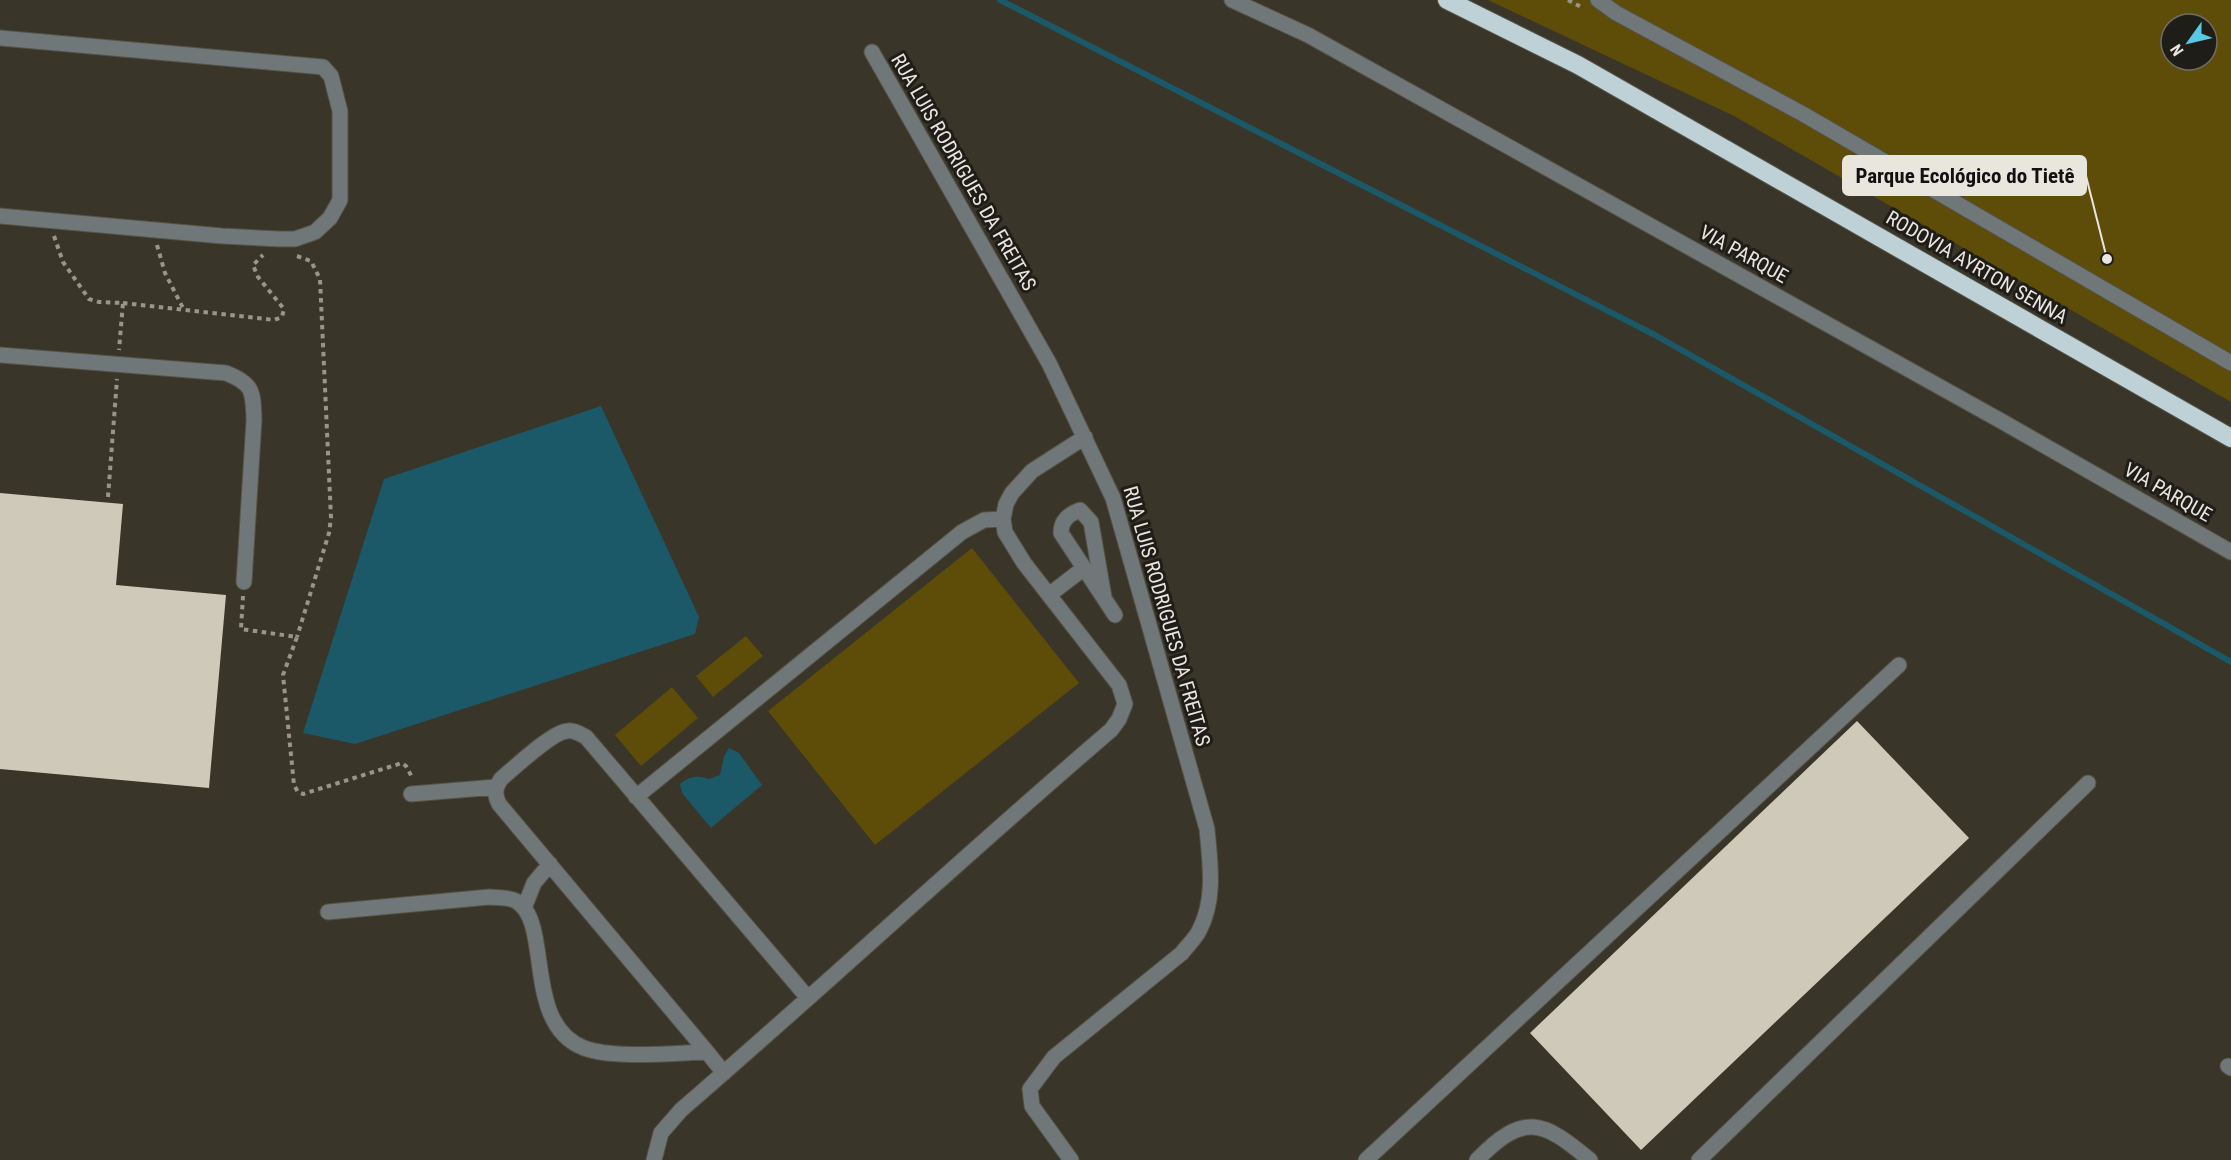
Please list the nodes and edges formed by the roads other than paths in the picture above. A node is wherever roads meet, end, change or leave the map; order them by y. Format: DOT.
graph roads {
  1 [pos="1232,0"];
  2 [pos="1447,0"];
  3 [pos="1598,0"];
  4 [pos="0,38"];
  5 [pos="872,52"];
  6 [pos="0,216"];
  7 [pos="0,355"];
  8 [pos="2231,363"];
  9 [pos="1085,436"];
  10 [pos="2231,438"];
  11 [pos="1003,519"];
  12 [pos="2231,552"];
  13 [pos="1084,568"];
  14 [pos="244,582"];
  15 [pos="1049,596"];
  16 [pos="1104,597"];
  17 [pos="1115,615"];
  18 [pos="1899,666"];
  19 [pos="2088,783"];
  20 [pos="496,787"];
  21 [pos="415,794"];
  22 [pos="636,796"];
  23 [pos="550,864"];
  24 [pos="524,908"];
  25 [pos="328,912"];
  26 [pos="808,998"];
  27 [pos="707,1052"];
  28 [pos="724,1073"];
  29 [pos="654,1160"];
  30 [pos="1071,1160"];
  31 [pos="1366,1160"];
  32 [pos="1478,1160"];
  33 [pos="1590,1160"];
  34 [pos="1700,1160"];
  1 -- 12 [label="street, VIA PARQUE"];
  2 -- 10 [label="highway, RODOVIA AYRTON SENNA"];
  3 -- 8 [label="street"];
  4 -- 6 [label="street"];
  5 -- 9 [label="street, RUA LUIS RODRIGUES DA FREITAS"];
  7 -- 14 [label="street"];
  9 -- 11 [label="street"];
  9 -- 30 [label="street, RUA LUIS RODRIGUES DA FREITAS"];
  11 -- 15 [label="street"];
  11 -- 22 [label="street"];
  13 -- 15 [label="street"];
  13 -- 16 [label="street"];
  13 -- 16 [label="street"];
  15 -- 26 [label="street"];
  16 -- 17 [label="street"];
  18 -- 31 [label="street"];
  19 -- 34 [label="street"];
  20 -- 21 [label="street"];
  20 -- 22 [label="street"];
  20 -- 23 [label="street"];
  22 -- 26 [label="street"];
  23 -- 24 [label="street"];
  23 -- 27 [label="street"];
  24 -- 25 [label="street"];
  24 -- 27 [label="street"];
  26 -- 28 [label="street"];
  27 -- 28 [label="street"];
  28 -- 29 [label="street"];
  32 -- 33 [label="street"];
}
